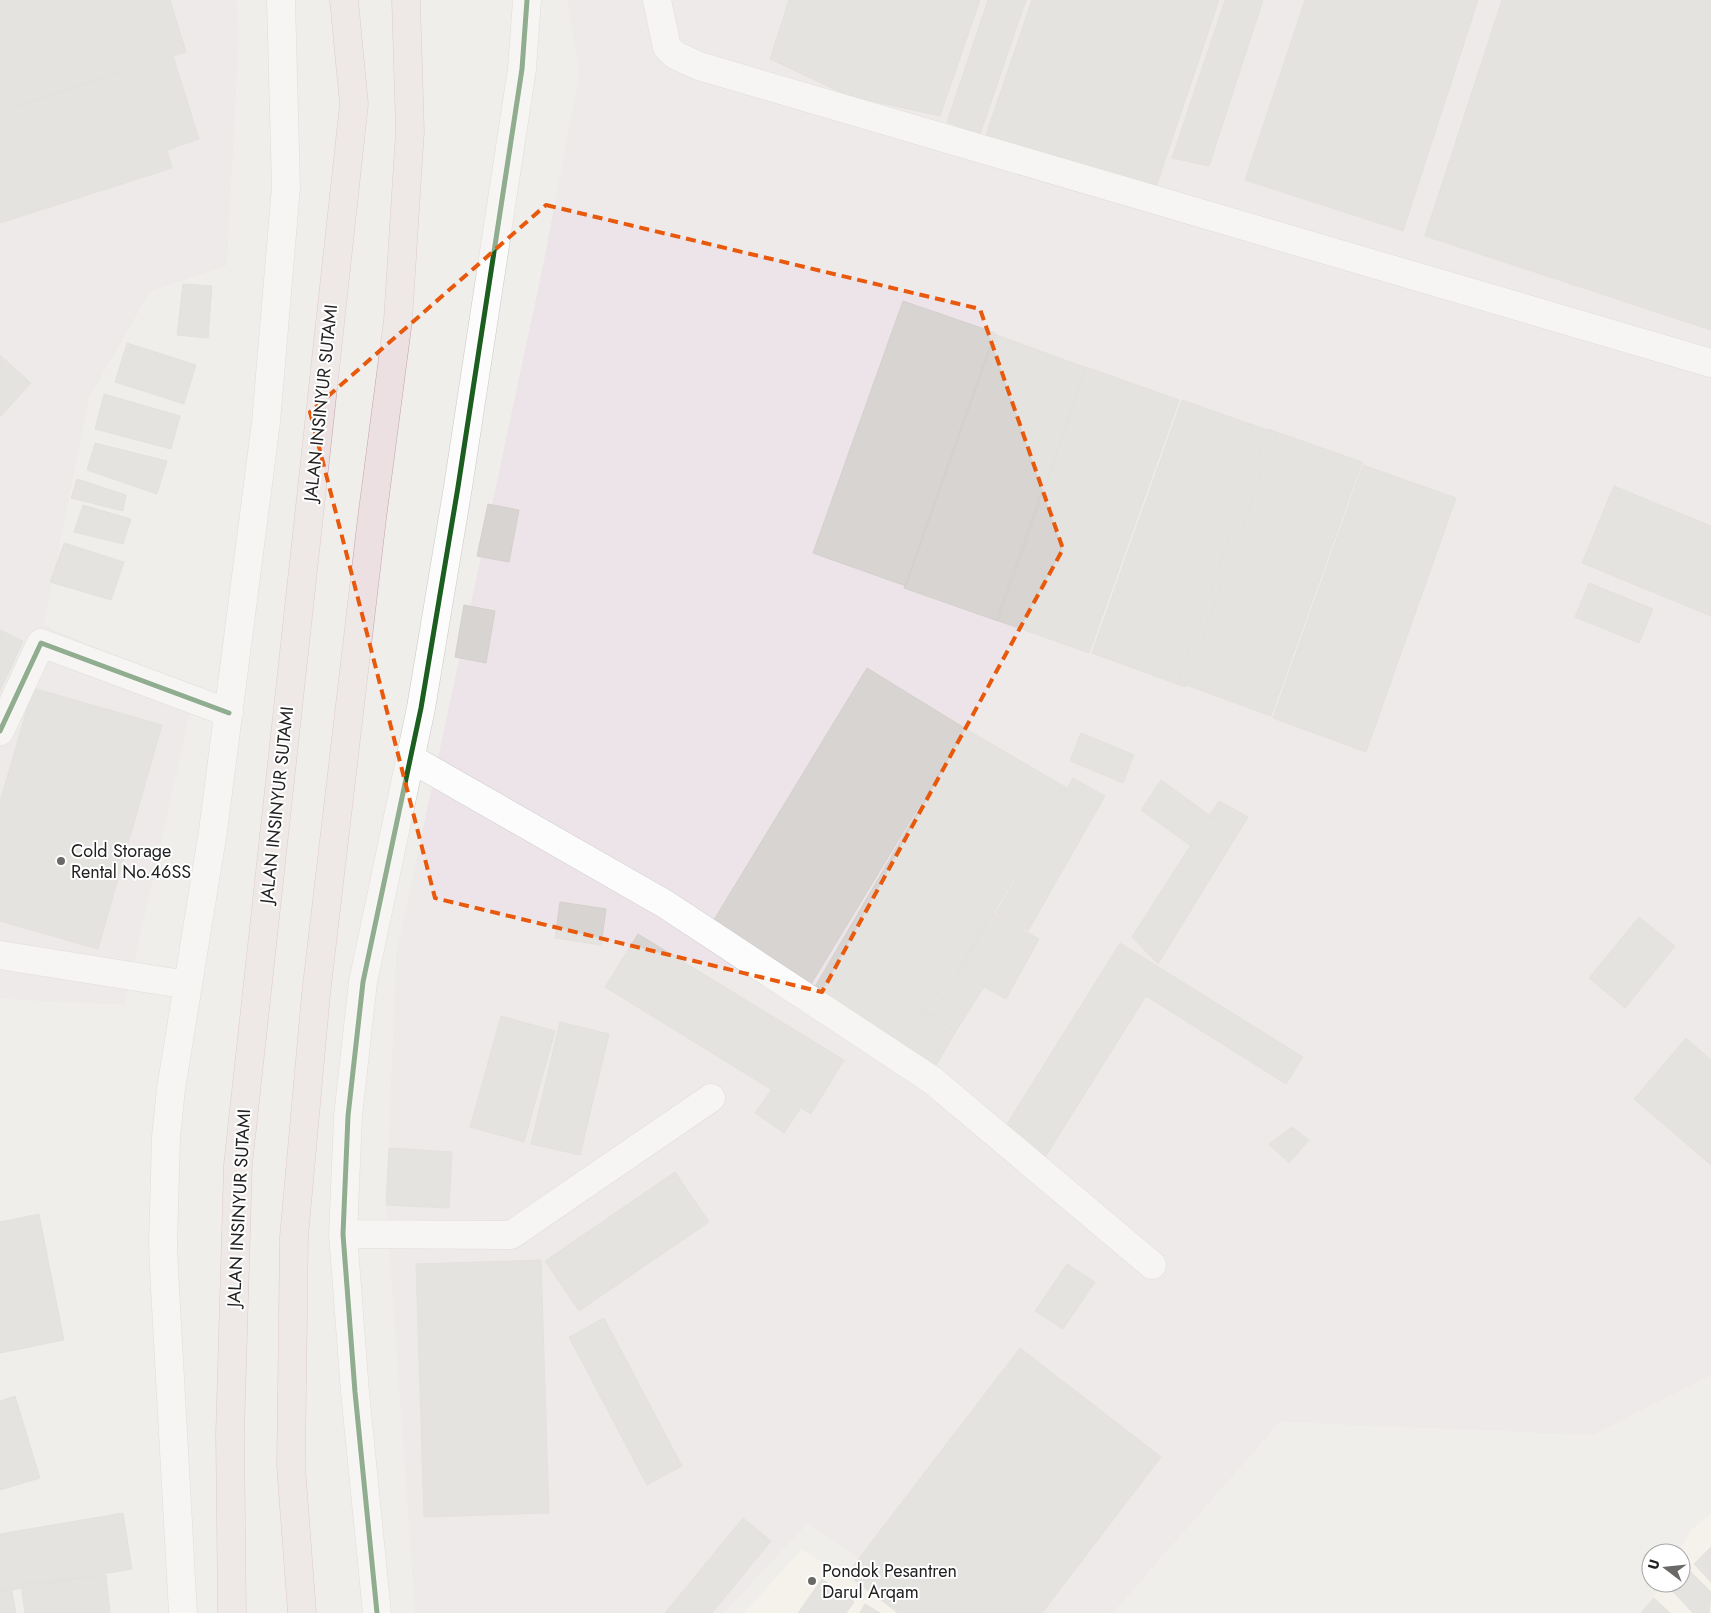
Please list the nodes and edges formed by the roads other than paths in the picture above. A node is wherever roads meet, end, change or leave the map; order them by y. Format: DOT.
graph roads {
  1 [pos="281,0"];
  2 [pos="344,0"];
  3 [pos="406,0"];
  4 [pos="527,0"];
  5 [pos="657,0"];
  6 [pos="1711,362"];
  7 [pos="229,713"];
  8 [pos="0,731"];
  9 [pos="410,758"];
  10 [pos="0,955"];
  11 [pos="188,985"];
  12 [pos="711,1098"];
  13 [pos="343,1234"];
  14 [pos="1152,1266"];
  15 [pos="183,1613"];
  16 [pos="232,1613"];
  17 [pos="302,1613"];
  18 [pos="377,1613"];
  1 -- 7 [label="street"];
  2 -- 16 [label="highway, JALAN INSINYUR SUTAMI"];
  3 -- 17 [label="highway"];
  4 -- 9 [label="street"];
  5 -- 6 [label="street"];
  7 -- 8 [label="street"];
  7 -- 11 [label="street"];
  9 -- 13 [label="street"];
  9 -- 14 [label="street"];
  10 -- 11 [label="street"];
  11 -- 15 [label="street"];
  12 -- 13 [label="street"];
  13 -- 18 [label="street"];
}
